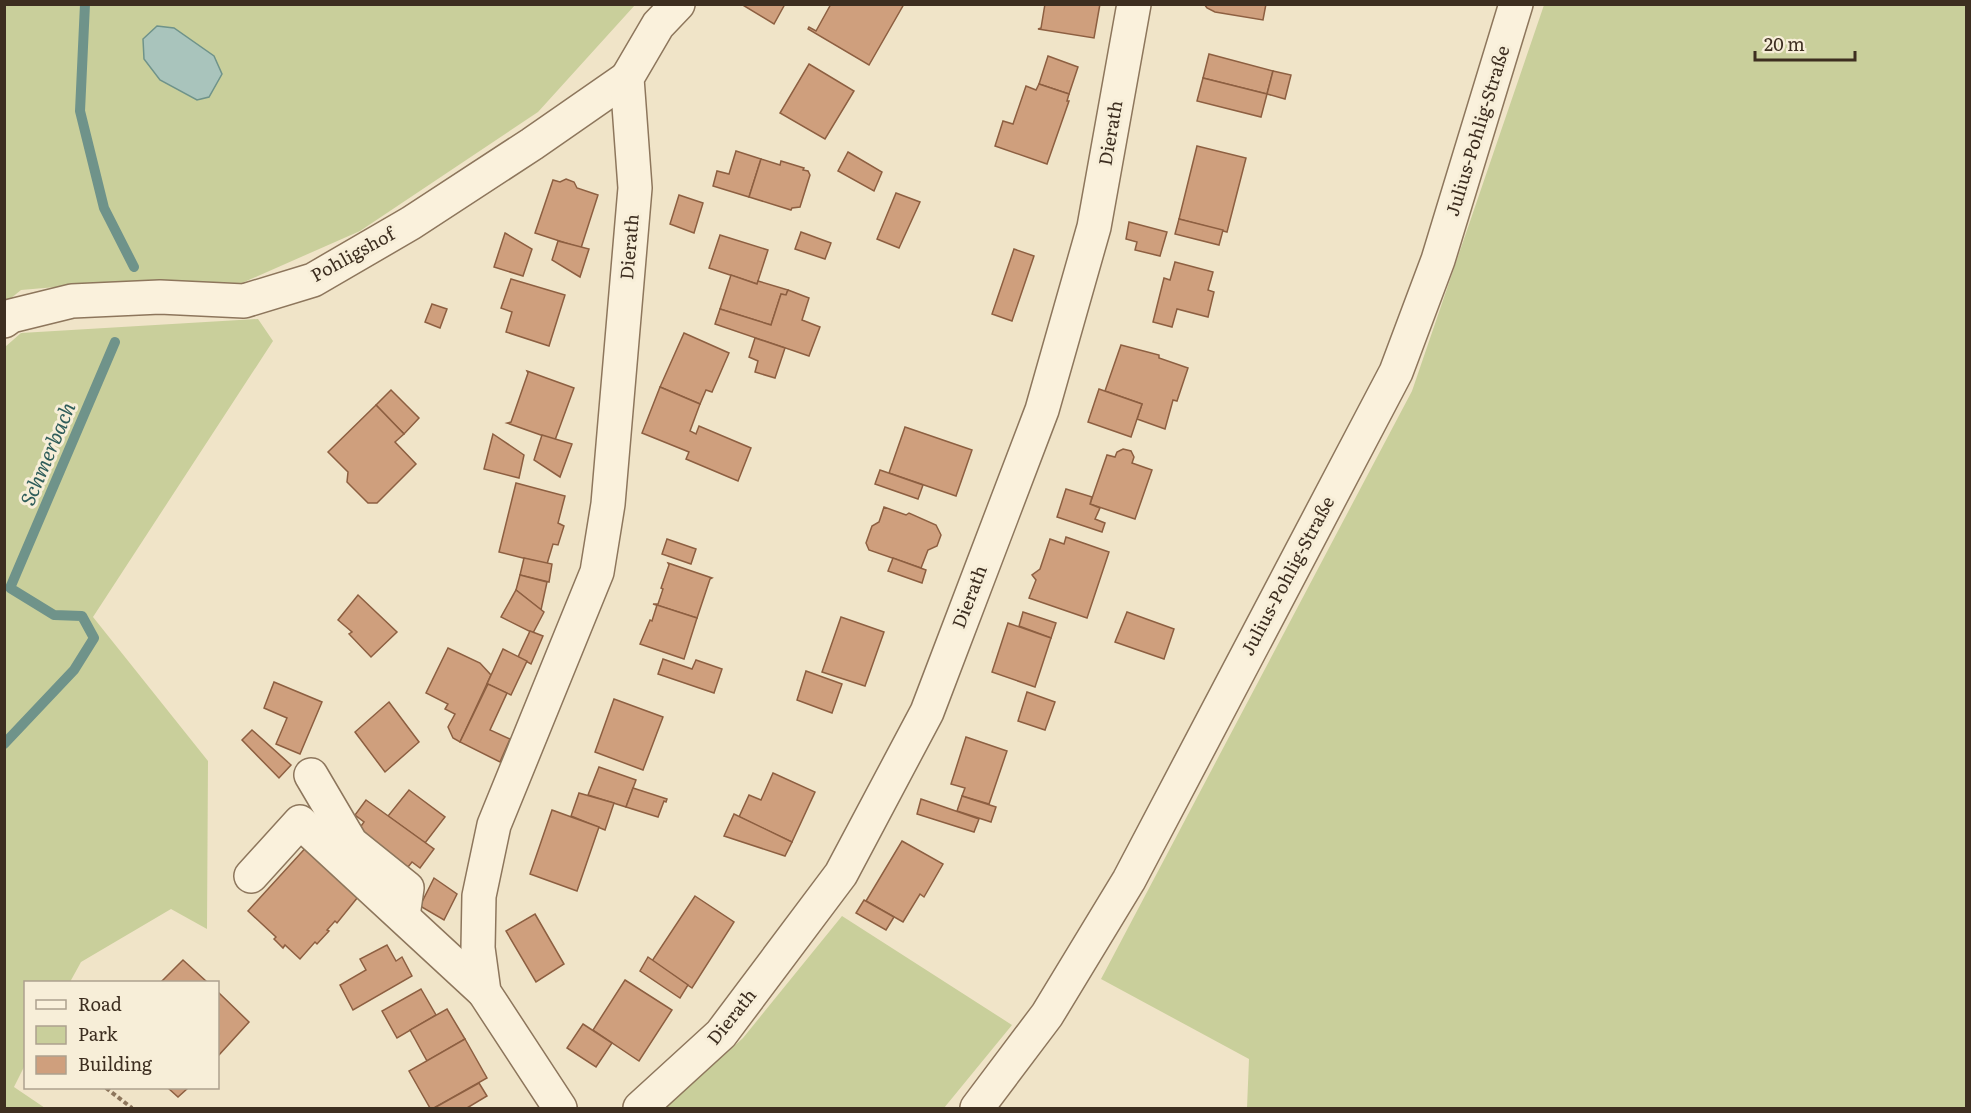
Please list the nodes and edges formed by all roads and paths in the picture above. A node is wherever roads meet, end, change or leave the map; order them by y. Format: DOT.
graph roads {
  1 [pos="678,4"];
  2 [pos="1134,4"];
  3 [pos="1516,4"];
  4 [pos="627,78"];
  5 [pos="4,321"];
  6 [pos="311,775"];
  7 [pos="250,876"];
  8 [pos="403,916"];
  9 [pos="484,992"];
  10 [pos="107,1089"];
  11 [pos="132,1108"];
  12 [pos="560,1108"];
  13 [pos="640,1108"];
  14 [pos="977,1108"];
  1 -- 4 [label="street"];
  2 -- 13 [label="street, Dierath"];
  3 -- 14 [label="street, Julius-Pohlig-Straße"];
  4 -- 5 [label="street, Pohligshof"];
  4 -- 9 [label="street, Dierath"];
  6 -- 8 [label="street"];
  7 -- 8 [label="street"];
  8 -- 9 [label="street"];
  9 -- 12 [label="street, Dierath"];
  10 -- 11 [label="path"];
}
